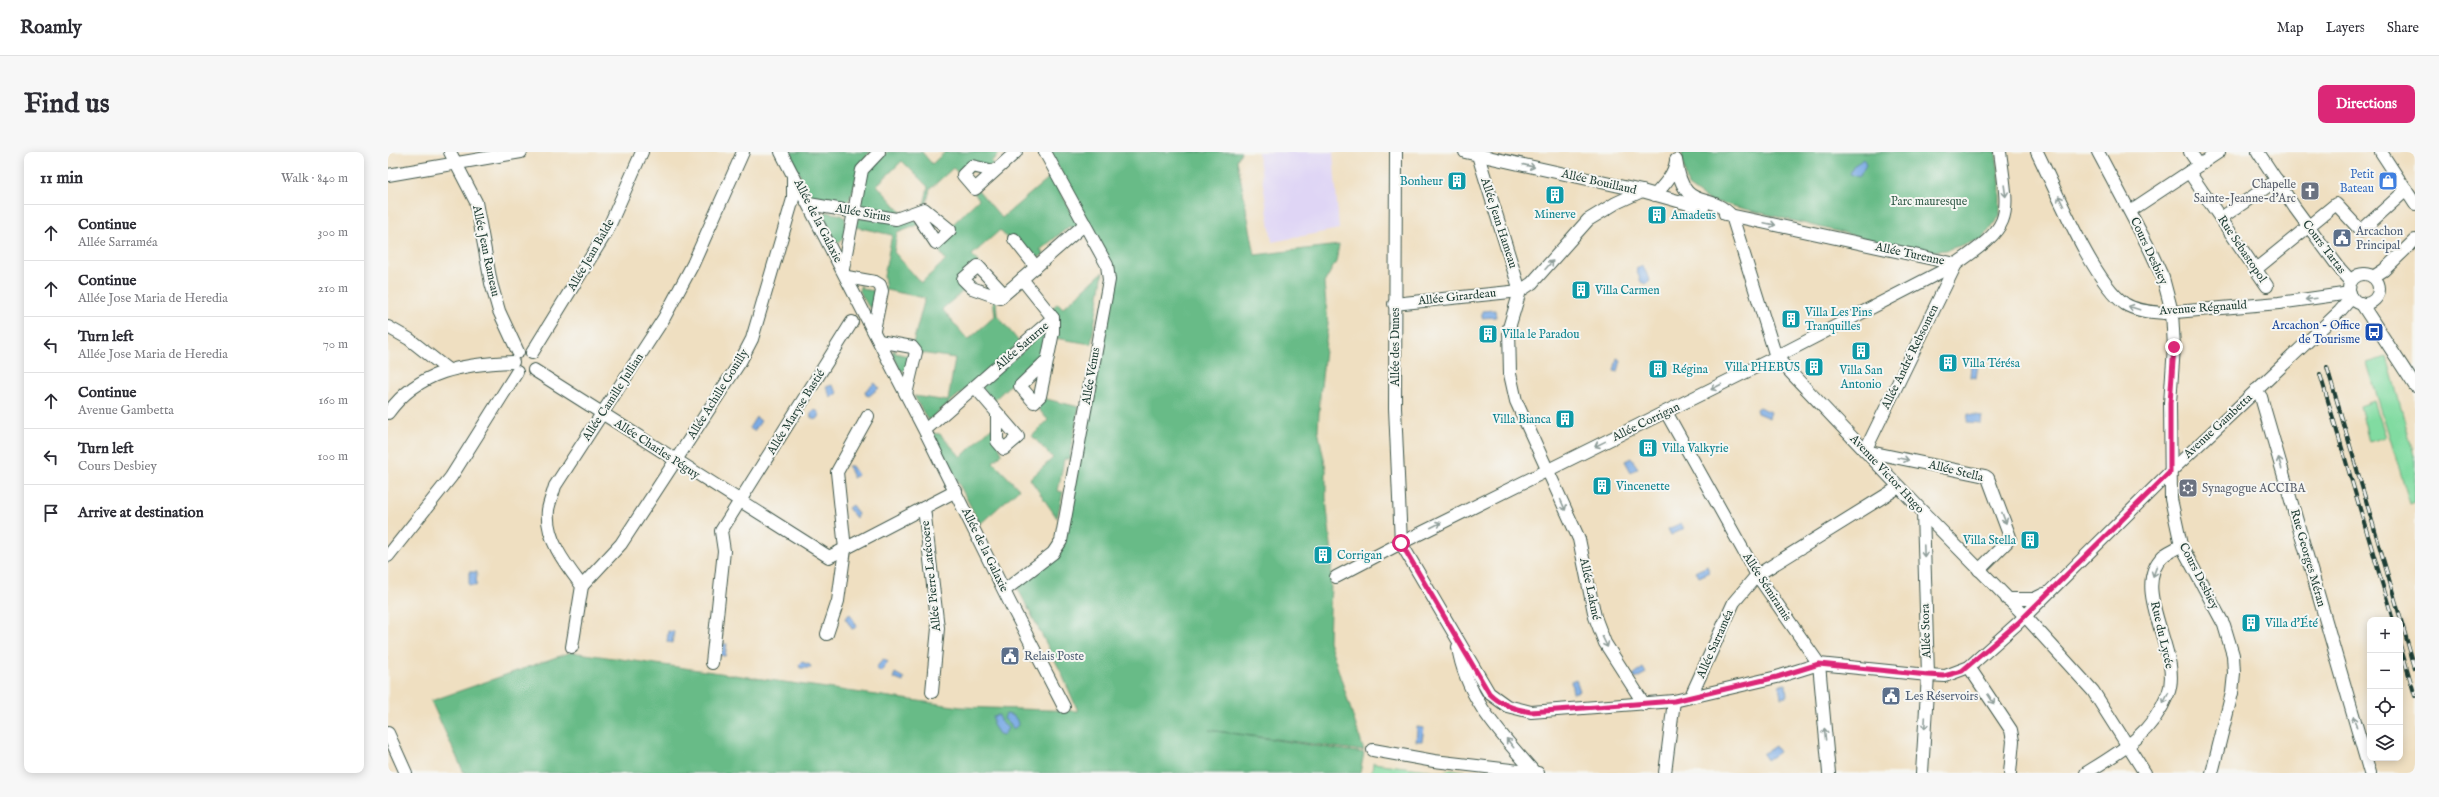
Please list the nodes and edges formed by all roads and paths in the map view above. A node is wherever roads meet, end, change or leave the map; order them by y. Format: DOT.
graph roads {
  1 [pos="450,152"];
  2 [pos="521,152"];
  3 [pos="642,152"];
  4 [pos="743,152"];
  5 [pos="781,152"];
  6 [pos="879,152"];
  7 [pos="1016,152"];
  8 [pos="1045,152"];
  9 [pos="1396,152"];
  10 [pos="1465,152"];
  11 [pos="2000,152"];
  12 [pos="2037,152"];
  13 [pos="2098,152"];
  14 [pos="2190,152"];
  15 [pos="2219,152"];
  16 [pos="2258,152"];
  17 [pos="2381,152"];
  18 [pos="1477,153"];
  19 [pos="1677,156"];
  20 [pos="456,164"];
  21 [pos="2194,169"];
  22 [pos="994,171"];
  23 [pos="793,172"];
  24 [pos="388,175"];
  25 [pos="2277,180"];
  26 [pos="2406,190"];
  27 [pos="1642,191"];
  28 [pos="1686,191"];
  29 [pos="1655,195"];
  30 [pos="1676,200"];
  31 [pos="809,204"];
  32 [pos="2415,204"];
  33 [pos="2130,211"];
  34 [pos="853,212"];
  35 [pos="916,213"];
  36 [pos="1732,216"];
  37 [pos="2221,218"];
  38 [pos="1085,224"];
  39 [pos="2309,226"];
  40 [pos="1014,239"];
  41 [pos="2415,240"];
  42 [pos="1956,264"];
  43 [pos="1036,267"];
  44 [pos="2256,269"];
  45 [pos="845,273"];
  46 [pos="2374,277"];
  47 [pos="1022,279"];
  48 [pos="2267,286"];
  49 [pos="1520,291"];
  50 [pos="1004,294"];
  51 [pos="2357,295"];
  52 [pos="1394,304"];
  53 [pos="2172,312"];
  54 [pos="1053,318"];
  55 [pos="852,322"];
  56 [pos="388,327"];
  57 [pos="876,335"];
  58 [pos="532,353"];
  59 [pos="1776,357"];
  60 [pos="516,362"];
  61 [pos="1045,362"];
  62 [pos="447,369"];
  63 [pos="534,370"];
  64 [pos="2415,380"];
  65 [pos="2415,386"];
  66 [pos="975,387"];
  67 [pos="2256,390"];
  68 [pos="906,394"];
  69 [pos="1666,412"];
  70 [pos="388,413"];
  71 [pos="602,414"];
  72 [pos="997,414"];
  73 [pos="868,416"];
  74 [pos="925,430"];
  75 [pos="1865,451"];
  76 [pos="676,461"];
  77 [pos="1547,470"];
  78 [pos="2170,472"];
  79 [pos="1899,487"];
  80 [pos="956,491"];
  81 [pos="739,502"];
  82 [pos="924,508"];
  83 [pos="1923,512"];
  84 [pos="1401,543"];
  85 [pos="2182,545"];
  86 [pos="845,549"];
  87 [pos="388,556"];
  88 [pos="1979,570"];
  89 [pos="1757,575"];
  90 [pos="1336,578"];
  91 [pos="582,586"];
  92 [pos="1005,590"];
  93 [pos="2051,590"];
  94 [pos="2007,599"];
  95 [pos="2022,600"];
  96 [pos="2025,616"];
  97 [pos="827,634"];
  98 [pos="1457,640"];
  99 [pos="572,647"];
  100 [pos="712,663"];
  101 [pos="1819,664"];
  102 [pos="1969,667"];
  103 [pos="1928,675"];
  104 [pos="932,692"];
  105 [pos="1691,696"];
  106 [pos="1674,701"];
  107 [pos="1644,704"];
  108 [pos="1064,707"];
  109 [pos="388,733"];
  110 [pos="2130,746"];
  111 [pos="1373,750"];
  112 [pos="406,773"];
  113 [pos="1536,773"];
  114 [pos="1665,773"];
  115 [pos="1829,773"];
  116 [pos="1922,773"];
  117 [pos="2010,773"];
  118 [pos="2086,773"];
  119 [pos="2145,773"];
  120 [pos="2212,773"];
  121 [pos="2370,773"];
  1 -- 20 [label="street, Allée Jean Rameau"];
  2 -- 20 [label="street"];
  3 -- 58 [label="street, Allée Jean Balde"];
  4 -- 71 [label="street, Allée Camille Jullian"];
  5 -- 23 [label="street"];
  6 -- 34 [label="street"];
  7 -- 22 [label="street"];
  8 -- 38 [label="street, Allée Vénus"];
  9 -- 52 [label="street, Allée des Dunes"];
  10 -- 18 [label="street, Allée Bouillaud"];
  11 -- 42 [label="street, Allée Turenne, one-way"];
  53 -- 12 [label="street, Avenue Régnauld, one-way"];
  13 -- 33 [label="street, Cours Desbiey"];
  14 -- 21 [label="street, Rue Sebastopol"];
  15 -- 21 [label="street"];
  16 -- 25 [label="street, Cours Tartas"];
  17 -- 26 [label="street"];
  18 -- 27 [label="street, Allée Bouillaud, one-way"];
  18 -- 49 [label="street, Allée Jean Hameau"];
  19 -- 28 [label="street"];
  19 -- 29 [label="street"];
  20 -- 24 [label="street"];
  20 -- 60 [label="street, Allée Jean Rameau"];
  21 -- 33 [label="street"];
  21 -- 37 [label="street, Rue Sebastopol"];
  23 -- 31 [label="street, Allée de la Galaxie"];
  23 -- 76 [label="street, Allée Achille Gouilly"];
  25 -- 37 [label="street"];
  25 -- 39 [label="street, Cours Tartas"];
  26 -- 32 [label="street"];
  26 -- 39 [label="street"];
  27 -- 29 [label="street, Allée Bouillaud"];
  49 -- 27 [label="street, one-way"];
  28 -- 30 [label="street"];
  28 -- 36 [label="street"];
  29 -- 30 [label="street, Allée Bouillaud"];
  30 -- 36 [label="street, Allée Bouillaud"];
  31 -- 34 [label="street, Allée Sirius"];
  31 -- 45 [label="street, Allée de la Galaxie"];
  33 -- 53 [label="street, Cours Desbiey"];
  34 -- 35 [label="street, Allée Sirius"];
  34 -- 45 [label="street, Allée de la Galaxie"];
  36 -- 42 [label="street, Allée Turenne, one-way"];
  36 -- 59 [label="street, Avenue Victor Hugo"];
  37 -- 44 [label="street, Rue Sebastopol"];
  38 -- 43 [label="street"];
  38 -- 92 [label="street, Allée Vénus"];
  39 -- 44 [label="street"];
  39 -- 51 [label="street, Cours Tartas"];
  40 -- 43 [label="street"];
  41 -- 46 [label="street"];
  42 -- 59 [label="street, Allée Corrigan"];
  42 -- 75 [label="street, Allée André Rebsomen"];
  43 -- 47 [label="street"];
  44 -- 48 [label="street, Rue Sebastopol"];
  45 -- 57 [label="street, Allée de la Galaxie"];
  45 -- 57 [label="street, Allée de la Galaxie"];
  46 -- 51 [label="street"];
  46 -- 51 [label="street"];
  47 -- 50 [label="street"];
  47 -- 54 [label="street, Allée Saturne"];
  49 -- 52 [label="street, Allée Girardeau"];
  49 -- 77 [label="street, Allée Lakmé"];
  51 -- 53 [label="street, Avenue Régnauld, one-way"];
  51 -- 64 [label="street"];
  51 -- 65 [label="street"];
  51 -- 67 [label="street, Avenue Gambetta"];
  52 -- 84 [label="street, Allée des Dunes"];
  53 -- 78 [label="street, Cours Desbiey"];
  54 -- 61 [label="street"];
  54 -- 66 [label="street, Allée Saturne"];
  55 -- 81 [label="street, Allée Maryse Bastié"];
  56 -- 62 [label="street"];
  57 -- 68 [label="street, Allée de la Galaxie"];
  57 -- 68 [label="street"];
  58 -- 60 [label="street"];
  58 -- 63 [label="street"];
  59 -- 69 [label="street, Allée Corrigan, one-way"];
  59 -- 75 [label="street, Avenue Victor Hugo"];
  60 -- 62 [label="street"];
  60 -- 63 [label="street"];
  60 -- 87 [label="street"];
  62 -- 70 [label="street"];
  63 -- 71 [label="street, Allée Charles Péguy"];
  66 -- 72 [label="street"];
  66 -- 74 [label="street, Allée Saturne"];
  67 -- 78 [label="street, Avenue Gambetta"];
  121 -- 67 [label="street, Rue Georges Méran, one-way"];
  68 -- 74 [label="street, Allée de la Galaxie"];
  69 -- 77 [label="street, Allée Corrigan, one-way"];
  69 -- 89 [label="street, Allée Sémiramis"];
  71 -- 76 [label="street, Allée Charles Péguy"];
  71 -- 91 [label="street, Allée Camille Jullian"];
  73 -- 86 [label="street"];
  74 -- 80 [label="street, Allée de la Galaxie"];
  75 -- 79 [label="street, Avenue Victor Hugo"];
  75 -- 88 [label="street, Allée Stella, one-way"];
  76 -- 81 [label="street, Allée Charles Péguy"];
  76 -- 91 [label="street, Allée Achille Gouilly"];
  84 -- 77 [label="street, Allée Corrigan, one-way"];
  77 -- 107 [label="street, Allée Lakmé, one-way"];
  78 -- 85 [label="street, Cours Desbiey"];
  78 -- 93 [label="street, Avenue Gambetta"];
  79 -- 83 [label="street, Avenue Victor Hugo"];
  79 -- 89 [label="street, Allée Sarraméa"];
  80 -- 82 [label="street"];
  80 -- 92 [label="street, Allée de la Galaxie"];
  81 -- 86 [label="street, Allée Charles Péguy"];
  81 -- 100 [label="street, Allée Maryse Bastié"];
  82 -- 86 [label="street"];
  82 -- 104 [label="street, Allée Pierre Latécoere"];
  83 -- 88 [label="street, Avenue Victor Hugo"];
  83 -- 103 [label="street, Allée Stora, one-way"];
  84 -- 90 [label="street, Allée Corrigan"];
  84 -- 98 [label="street"];
  85 -- 110 [label="street, Rue du Lycée, one-way"];
  85 -- 120 [label="street, Cours Desbiey"];
  86 -- 97 [label="street"];
  88 -- 94 [label="street, Avenue Victor Hugo"];
  89 -- 101 [label="street, Allée Sémiramis"];
  89 -- 105 [label="street, Allée Sarraméa"];
  91 -- 99 [label="street"];
  92 -- 108 [label="street, Allée de la Galaxie"];
  93 -- 95 [label="street, Avenue Gambetta"];
  93 -- 96 [label="street, Avenue Gambetta"];
  94 -- 95 [label="street, Avenue Gambetta"];
  94 -- 96 [label="street, Avenue Victor Hugo"];
  95 -- 96 [label="street"];
  96 -- 102 [label="street, Avenue Gambetta"];
  96 -- 110 [label="street, Avenue Victor Hugo"];
  98 -- 107 [label="street"];
  113 -- 98 [label="street, one-way"];
  101 -- 103 [label="street"];
  101 -- 105 [label="street"];
  115 -- 101 [label="street, Allée Sémiramis, one-way"];
  102 -- 103 [label="street"];
  102 -- 117 [label="street, one-way"];
  103 -- 116 [label="street, Allée Stora, one-way"];
  105 -- 106 [label="street"];
  106 -- 107 [label="street"];
  106 -- 114 [label="street"];
  109 -- 112 [label="street"];
  110 -- 118 [label="street, Rue du Lycée"];
  110 -- 119 [label="street, Avenue Victor Hugo"];
  111 -- 113 [label="street"];
}
